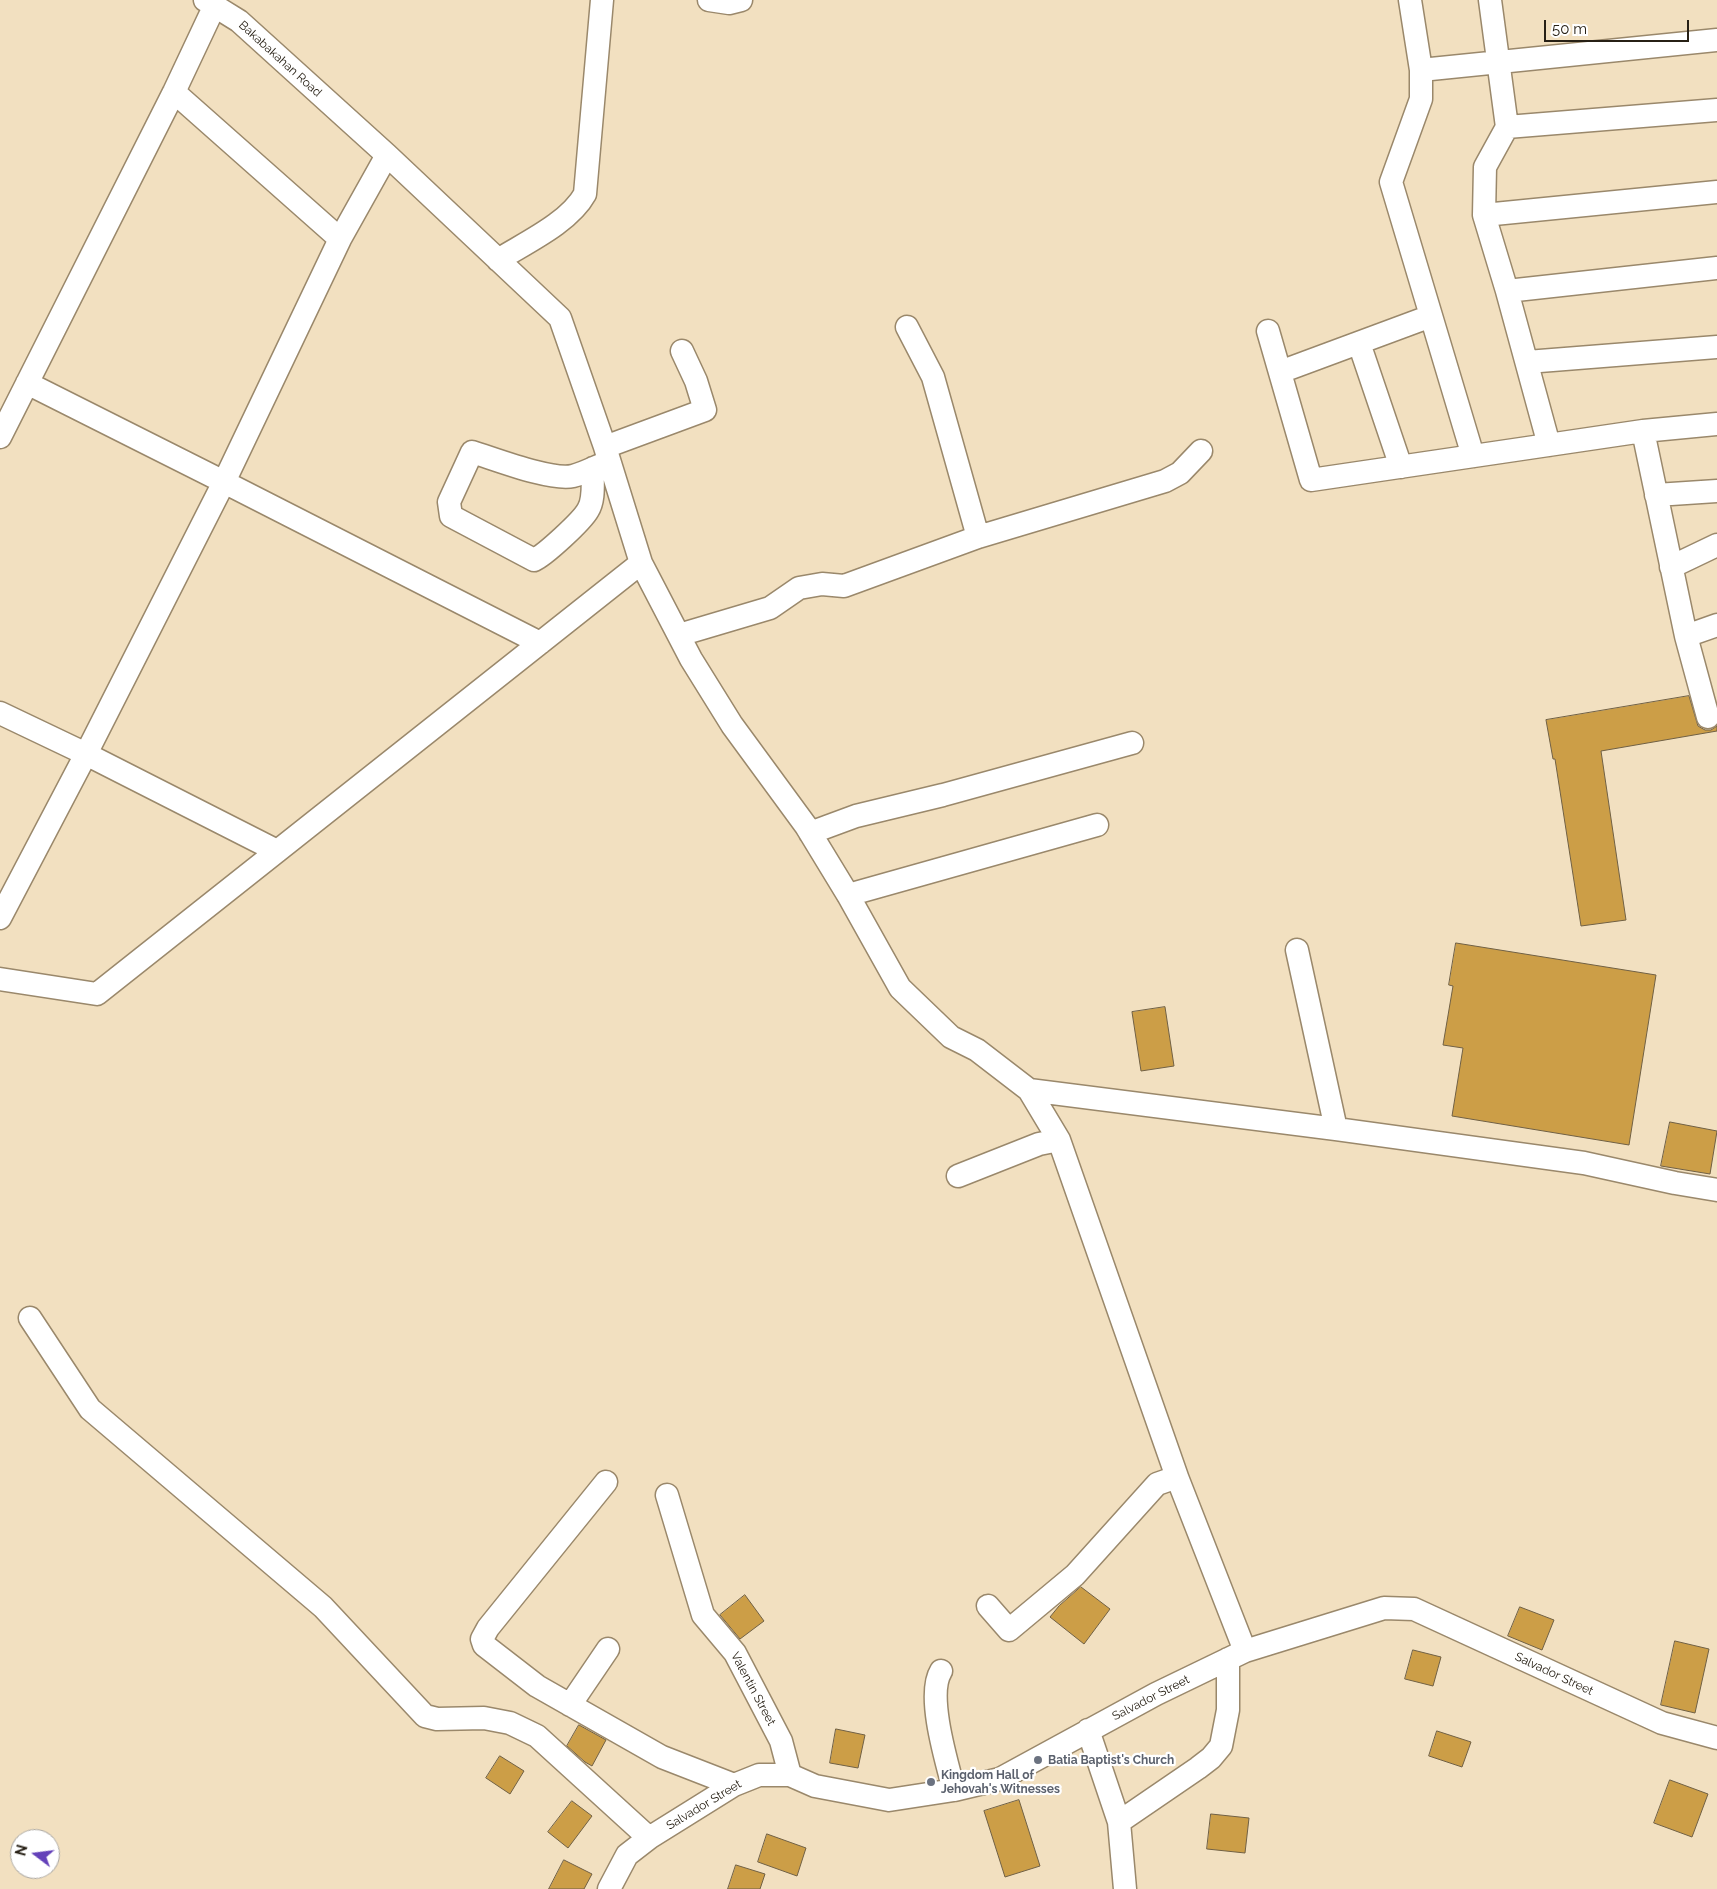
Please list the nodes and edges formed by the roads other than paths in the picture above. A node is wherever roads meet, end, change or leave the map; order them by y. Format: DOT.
graph roads {
  1 [pos="602,0"];
  2 [pos="709,0"];
  3 [pos="741,0"];
  4 [pos="1410,0"];
  5 [pos="1490,0"];
  6 [pos="210,2"];
  7 [pos="1717,40"];
  8 [pos="1499,62"];
  9 [pos="1421,70"];
  10 [pos="174,92"];
  11 [pos="1717,110"];
  12 [pos="1508,127"];
  13 [pos="387,155"];
  14 [pos="1717,192"];
  15 [pos="1484,215"];
  16 [pos="340,239"];
  17 [pos="498,260"];
  18 [pos="1717,268"];
  19 [pos="1507,291"];
  20 [pos="1431,316"];
  21 [pos="908,327"];
  22 [pos="1268,331"];
  23 [pos="1360,343"];
  24 [pos="1717,347"];
  25 [pos="682,351"];
  26 [pos="1527,362"];
  27 [pos="1280,372"];
  28 [pos="26,384"];
  29 [pos="1717,424"];
  30 [pos="1643,431"];
  31 [pos="0,437"];
  32 [pos="1549,445"];
  33 [pos="1200,451"];
  34 [pos="1473,456"];
  35 [pos="602,459"];
  36 [pos="1400,467"];
  37 [pos="224,482"];
  38 [pos="1717,491"];
  39 [pos="1656,495"];
  40 [pos="978,537"];
  41 [pos="1717,545"];
  42 [pos="641,563"];
  43 [pos="1671,567"];
  44 [pos="1717,625"];
  45 [pos="679,635"];
  46 [pos="1686,636"];
  47 [pos="540,643"];
  48 [pos="0,713"];
  49 [pos="1708,717"];
  50 [pos="1132,743"];
  51 [pos="86,754"];
  52 [pos="1098,825"];
  53 [pos="810,832"];
  54 [pos="277,851"];
  55 [pos="848,895"];
  56 [pos="0,918"];
  57 [pos="1297,950"];
  58 [pos="0,979"];
  59 [pos="1029,1090"];
  60 [pos="1336,1129"];
  61 [pos="1059,1140"];
  62 [pos="958,1176"];
  63 [pos="1717,1190"];
  64 [pos="30,1318"];
  65 [pos="1177,1477"];
  66 [pos="606,1482"];
  67 [pos="667,1495"];
  68 [pos="988,1606"];
  69 [pos="608,1649"];
  70 [pos="1236,1655"];
  71 [pos="941,1671"];
  72 [pos="570,1705"];
  73 [pos="1088,1730"];
  74 [pos="1717,1738"];
  75 [pos="790,1775"];
  76 [pos="734,1785"];
  77 [pos="954,1790"];
  78 [pos="1119,1822"];
  79 [pos="649,1838"];
  80 [pos="609,1889"];
  81 [pos="1126,1889"];
  1 -- 17 [label="street"];
  2 -- 3 [label="street"];
  4 -- 9 [label="street"];
  5 -- 8 [label="street"];
  6 -- 10 [label="street"];
  6 -- 13 [label="street, Bakabakahan Road"];
  7 -- 8 [label="street"];
  8 -- 9 [label="street"];
  8 -- 12 [label="street"];
  9 -- 20 [label="street"];
  10 -- 16 [label="street"];
  10 -- 28 [label="street"];
  11 -- 12 [label="street"];
  12 -- 15 [label="street"];
  13 -- 16 [label="street"];
  13 -- 17 [label="street, Bakabakahan Road"];
  14 -- 15 [label="street"];
  15 -- 19 [label="street"];
  16 -- 37 [label="street"];
  17 -- 35 [label="street, Bakabakahan Road"];
  18 -- 19 [label="street"];
  19 -- 26 [label="street"];
  20 -- 23 [label="street"];
  20 -- 34 [label="street"];
  21 -- 40 [label="street"];
  22 -- 27 [label="street"];
  23 -- 27 [label="street"];
  23 -- 36 [label="street"];
  24 -- 26 [label="street"];
  25 -- 35 [label="street"];
  26 -- 32 [label="street"];
  27 -- 36 [label="street"];
  28 -- 31 [label="street"];
  28 -- 37 [label="street"];
  29 -- 30 [label="street"];
  30 -- 32 [label="street"];
  30 -- 39 [label="street"];
  32 -- 34 [label="street"];
  33 -- 40 [label="street"];
  34 -- 36 [label="street"];
  35 -- 35 [label="street"];
  35 -- 42 [label="street, Bakabakahan Road"];
  37 -- 47 [label="street"];
  37 -- 51 [label="street"];
  38 -- 39 [label="street"];
  39 -- 43 [label="street"];
  40 -- 45 [label="street"];
  41 -- 43 [label="street"];
  42 -- 45 [label="street, Bakabakahan Road"];
  42 -- 47 [label="street"];
  43 -- 46 [label="street"];
  44 -- 46 [label="street"];
  45 -- 53 [label="street, Bakabakahan Road"];
  46 -- 49 [label="street"];
  47 -- 54 [label="street"];
  48 -- 51 [label="street"];
  50 -- 53 [label="street"];
  51 -- 54 [label="street"];
  51 -- 56 [label="street"];
  52 -- 55 [label="street"];
  53 -- 55 [label="street, Bakabakahan Road"];
  54 -- 58 [label="street"];
  55 -- 59 [label="street, Bakabakahan Road"];
  57 -- 60 [label="street"];
  59 -- 60 [label="street"];
  59 -- 61 [label="street"];
  60 -- 63 [label="street"];
  61 -- 62 [label="street"];
  61 -- 65 [label="street"];
  64 -- 79 [label="street"];
  65 -- 68 [label="street"];
  65 -- 70 [label="street"];
  66 -- 72 [label="street"];
  67 -- 75 [label="street, Valentin Street"];
  69 -- 72 [label="street"];
  70 -- 73 [label="street, Salvador Street"];
  70 -- 74 [label="street, Salvador Street"];
  70 -- 78 [label="street"];
  71 -- 77 [label="street"];
  72 -- 76 [label="street"];
  73 -- 77 [label="street, Salvador Street"];
  73 -- 78 [label="street"];
  75 -- 76 [label="street, Salvador Street"];
  75 -- 77 [label="street, Salvador Street"];
  76 -- 79 [label="street, Salvador Street"];
  78 -- 81 [label="street"];
  79 -- 80 [label="street, Salvador Street"];
}
